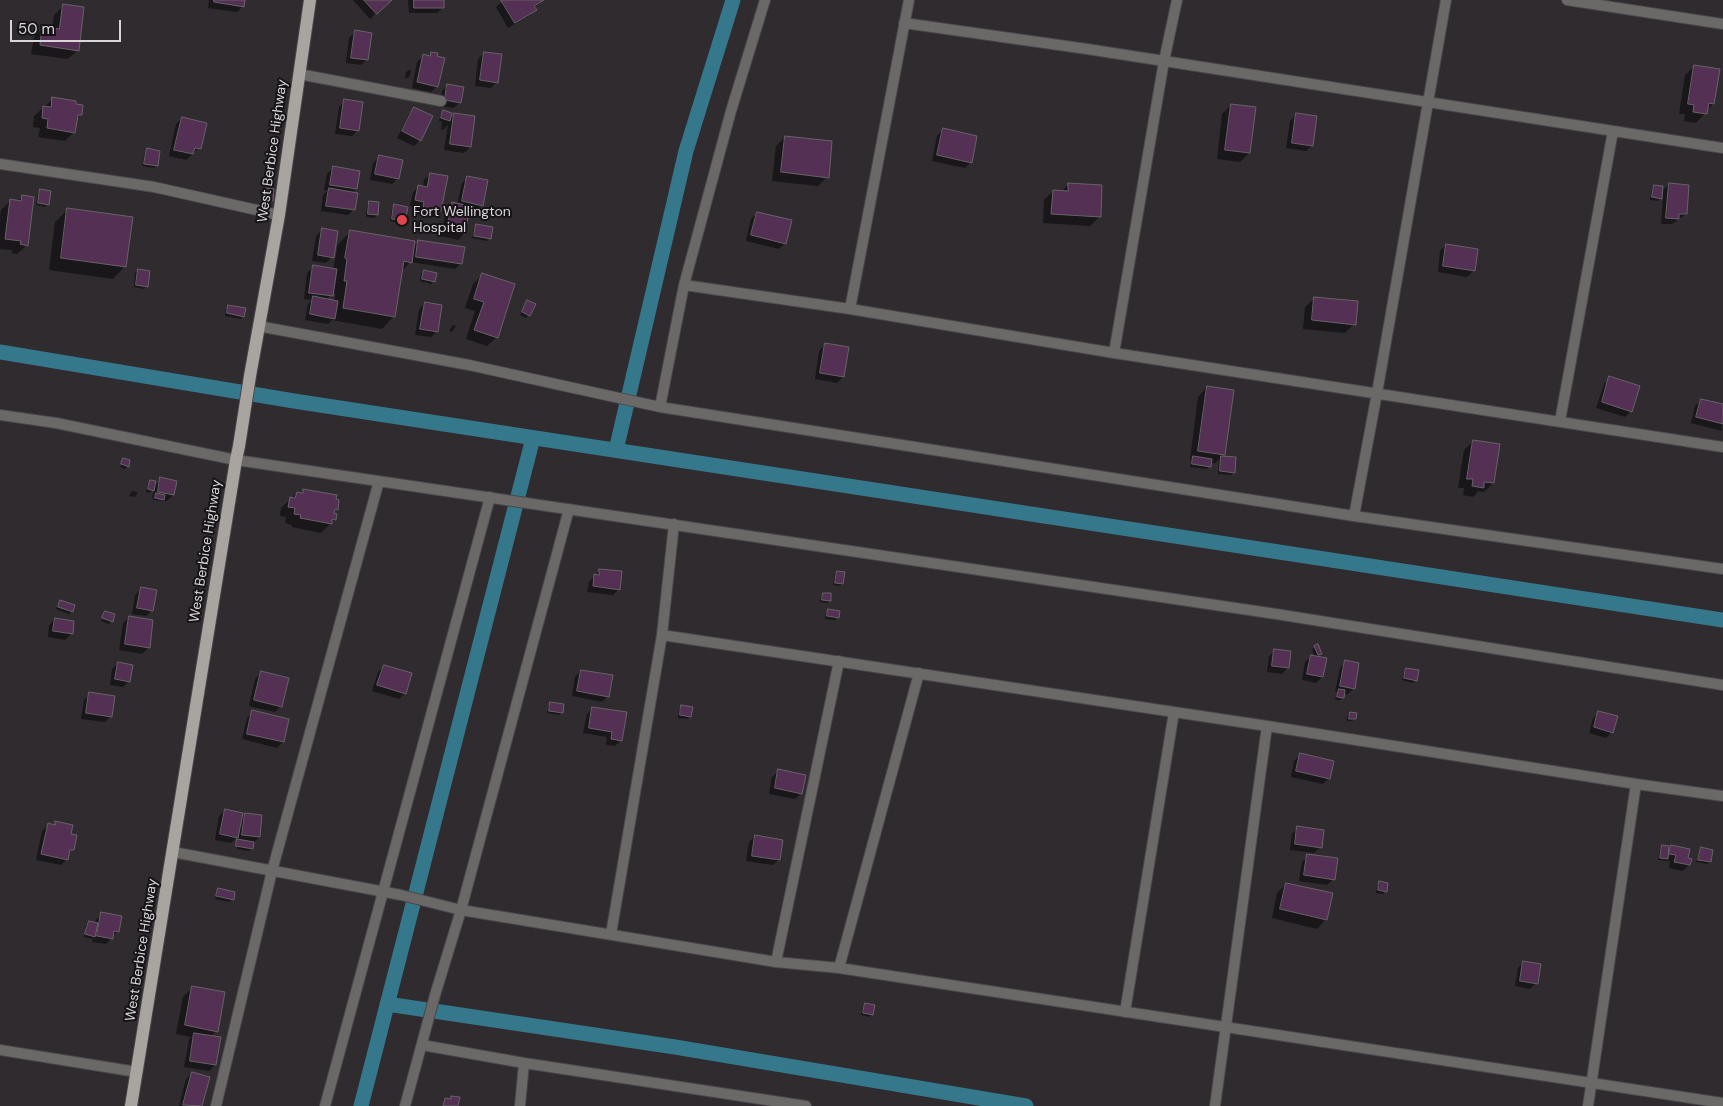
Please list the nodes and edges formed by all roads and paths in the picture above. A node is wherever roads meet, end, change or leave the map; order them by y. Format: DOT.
graph roads {
  1 [pos="310,0"];
  2 [pos="765,0"];
  3 [pos="908,0"];
  4 [pos="1177,0"];
  5 [pos="1446,0"];
  6 [pos="1567,0"];
  7 [pos="904,23"];
  8 [pos="1723,24"];
  9 [pos="1164,61"];
  10 [pos="299,74"];
  11 [pos="441,101"];
  12 [pos="1428,102"];
  13 [pos="1613,131"];
  14 [pos="1723,148"];
  15 [pos="0,164"];
  16 [pos="279,215"];
  17 [pos="684,284"];
  18 [pos="850,309"];
  19 [pos="258,326"];
  20 [pos="1114,352"];
  21 [pos="1378,393"];
  22 [pos="660,408"];
  23 [pos="0,415"];
  24 [pos="1560,422"];
  25 [pos="1723,447"];
  26 [pos="236,460"];
  27 [pos="379,481"];
  28 [pos="490,497"];
  29 [pos="569,509"];
  30 [pos="1354,516"];
  31 [pos="674,524"];
  32 [pos="1723,569"];
  33 [pos="662,635"];
  34 [pos="839,660"];
  35 [pos="919,673"];
  36 [pos="1723,685"];
  37 [pos="1174,712"];
  38 [pos="1267,726"];
  39 [pos="1636,784"];
  40 [pos="1723,796"];
  41 [pos="173,852"];
  42 [pos="272,871"];
  43 [pos="384,892"];
  44 [pos="461,910"];
  45 [pos="611,934"];
  46 [pos="776,962"];
  47 [pos="839,968"];
  48 [pos="1124,1012"];
  49 [pos="1227,1027"];
  50 [pos="422,1045"];
  51 [pos="0,1050"];
  52 [pos="524,1063"];
  53 [pos="137,1072"];
  54 [pos="1592,1083"];
  55 [pos="1723,1103"];
  56 [pos="131,1106"];
  57 [pos="216,1106"];
  58 [pos="326,1106"];
  59 [pos="405,1106"];
  60 [pos="520,1106"];
  61 [pos="806,1106"];
  62 [pos="1215,1106"];
  63 [pos="1588,1106"];
  1 -- 10 [label="main road, West Berbice Highway"];
  2 -- 17 [label="street"];
  3 -- 7 [label="street"];
  4 -- 9 [label="street"];
  5 -- 12 [label="street"];
  6 -- 8 [label="street"];
  7 -- 9 [label="street"];
  7 -- 18 [label="street"];
  9 -- 12 [label="street"];
  9 -- 20 [label="street"];
  10 -- 11 [label="street"];
  10 -- 16 [label="main road, West Berbice Highway"];
  12 -- 13 [label="street"];
  12 -- 21 [label="street"];
  13 -- 14 [label="street"];
  13 -- 24 [label="street"];
  15 -- 16 [label="street"];
  16 -- 19 [label="main road, West Berbice Highway"];
  17 -- 18 [label="street"];
  17 -- 22 [label="street"];
  18 -- 20 [label="street"];
  19 -- 22 [label="street"];
  19 -- 26 [label="main road, West Berbice Highway"];
  20 -- 21 [label="street"];
  21 -- 24 [label="street"];
  21 -- 30 [label="street"];
  22 -- 30 [label="street"];
  23 -- 26 [label="street"];
  24 -- 25 [label="street"];
  26 -- 27 [label="street"];
  26 -- 41 [label="main road, West Berbice Highway"];
  27 -- 28 [label="street"];
  27 -- 42 [label="street"];
  28 -- 29 [label="street"];
  28 -- 43 [label="street"];
  29 -- 31 [label="street"];
  29 -- 44 [label="street"];
  30 -- 32 [label="street"];
  31 -- 33 [label="street"];
  31 -- 36 [label="street"];
  33 -- 34 [label="street"];
  33 -- 45 [label="street"];
  34 -- 35 [label="street"];
  34 -- 46 [label="street"];
  35 -- 37 [label="street"];
  35 -- 47 [label="street"];
  37 -- 38 [label="street"];
  37 -- 48 [label="street"];
  38 -- 39 [label="street"];
  38 -- 49 [label="street"];
  39 -- 40 [label="street"];
  39 -- 54 [label="street"];
  41 -- 42 [label="street"];
  41 -- 53 [label="main road, West Berbice Highway"];
  42 -- 43 [label="street"];
  42 -- 57 [label="street"];
  43 -- 44 [label="street"];
  43 -- 58 [label="street"];
  44 -- 45 [label="street"];
  44 -- 50 [label="street"];
  45 -- 46 [label="street"];
  46 -- 47 [label="street"];
  47 -- 48 [label="street"];
  48 -- 49 [label="street"];
  49 -- 54 [label="street"];
  49 -- 62 [label="street"];
  50 -- 52 [label="street"];
  50 -- 59 [label="street"];
  51 -- 53 [label="street"];
  52 -- 60 [label="street"];
  52 -- 61 [label="street"];
  53 -- 56 [label="main road, West Berbice Highway"];
  54 -- 55 [label="street"];
  54 -- 63 [label="street"];
}
